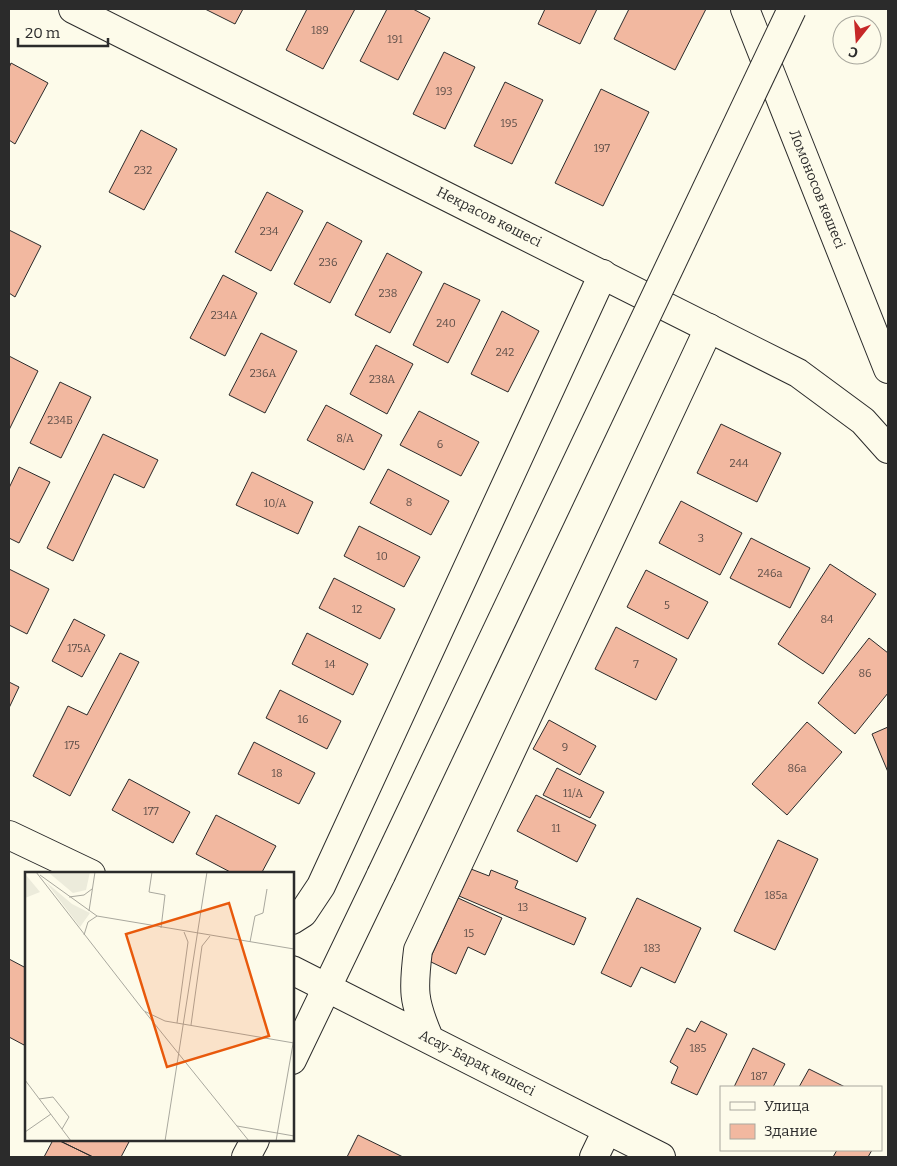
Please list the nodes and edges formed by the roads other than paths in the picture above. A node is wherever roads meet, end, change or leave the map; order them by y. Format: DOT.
graph roads {
  1 [pos="73,9"];
  2 [pos="745,9"];
  3 [pos="792,9"];
  4 [pos="603,274"];
  5 [pos="709,328"];
  6 [pos="888,369"];
  7 [pos="888,449"];
  8 [pos="9,834"];
  9 [pos="86,872"];
  10 [pos="294,919"];
  11 [pos="294,971"];
  12 [pos="328,987"];
  13 [pos="429,1038"];
  14 [pos="294,1056"];
  15 [pos="607,1130"];
  16 [pos="254,1141"];
  17 [pos="246,1157"];
  18 [pos="594,1157"];
  19 [pos="661,1157"];
  1 -- 4 [label="main road, Некрасов көшесі"];
  2 -- 6 [label="main road, Ломоносов көшесі"];
  3 -- 12 [label="main road, bridge"];
  4 -- 5 [label="main road, Некрасов көшесі"];
  4 -- 10 [label="main road"];
  5 -- 7 [label="main road, Некрасов көшесі"];
  5 -- 13 [label="main road"];
  8 -- 9 [label="main road"];
  11 -- 12 [label="main road, Асау-Барақ көшесі"];
  12 -- 13 [label="main road, Асау-Барақ көшесі"];
  12 -- 14 [label="main road"];
  13 -- 15 [label="main road, Асау-Барақ көшесі"];
  15 -- 18 [label="main road"];
  15 -- 19 [label="main road, Асау-Барақ көшесі"];
  16 -- 17 [label="main road"];
}
